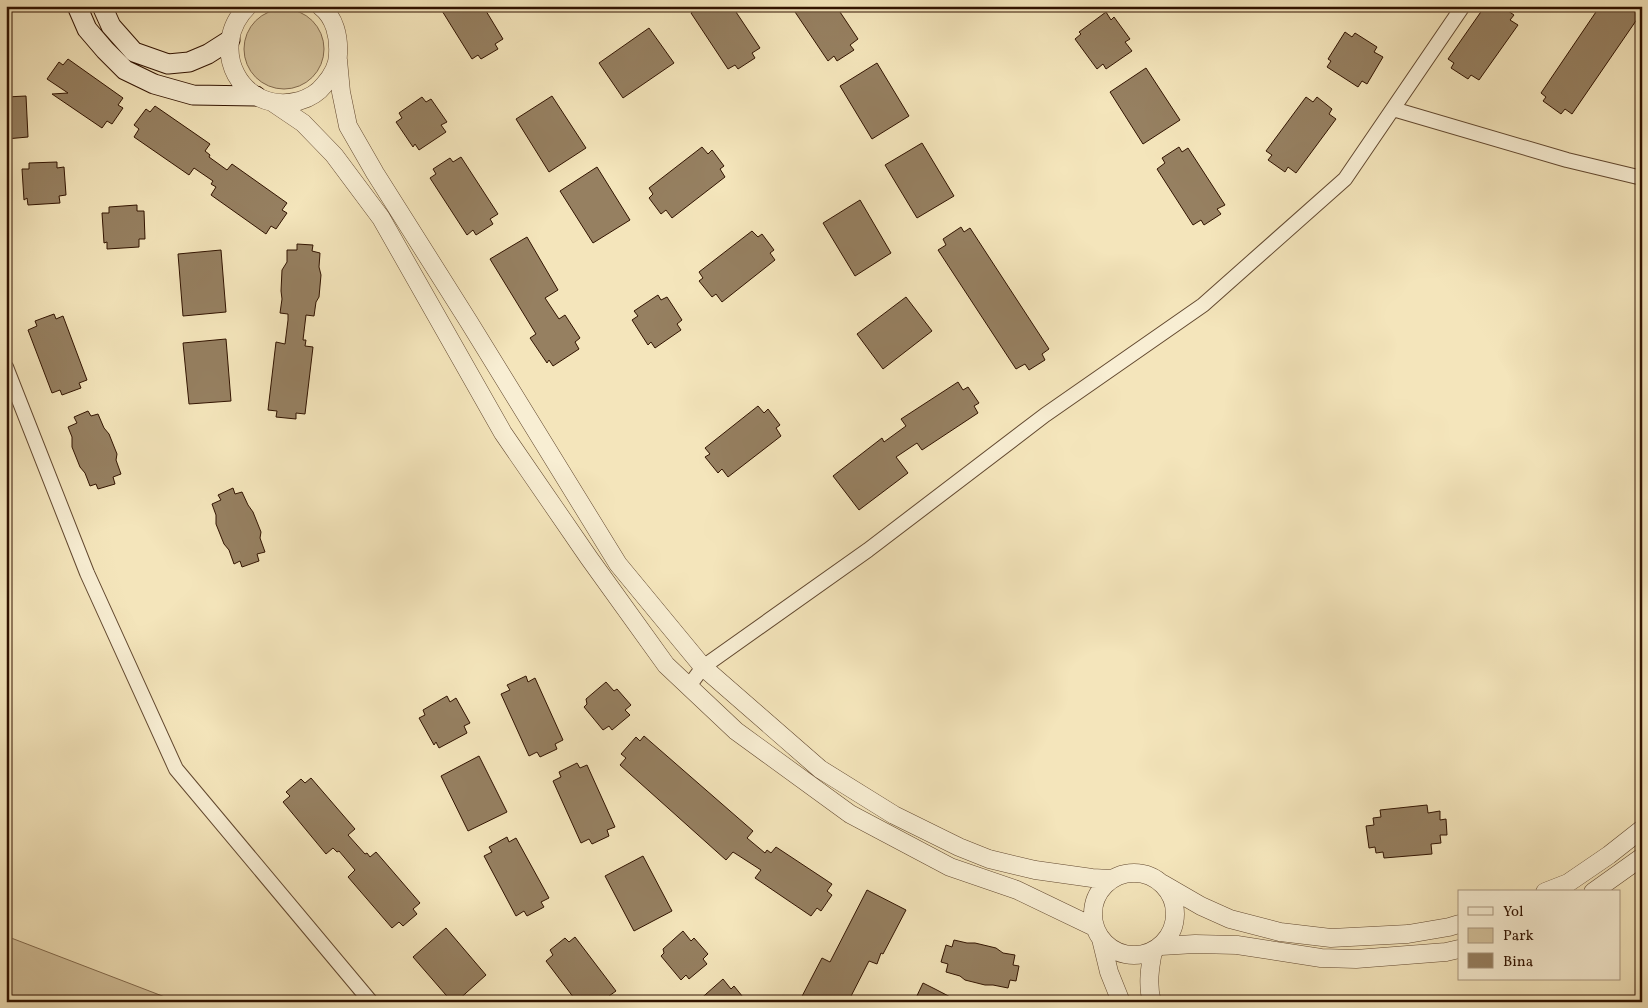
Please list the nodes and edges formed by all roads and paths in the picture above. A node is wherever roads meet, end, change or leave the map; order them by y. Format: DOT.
graph roads {
  1 [pos="77,6"];
  2 [pos="102,6"];
  3 [pos="228,6"];
  4 [pos="248,6"];
  5 [pos="320,6"];
  6 [pos="1463,6"];
  7 [pos="230,36"];
  8 [pos="338,60"];
  9 [pos="264,99"];
  10 [pos="1393,109"];
  11 [pos="1642,178"];
  12 [pos="6,367"];
  13 [pos="703,667"];
  14 [pos="689,686"];
  15 [pos="1642,829"];
  16 [pos="1642,856"];
  17 [pos="1111,879"];
  18 [pos="1163,884"];
  19 [pos="1550,890"];
  20 [pos="1596,890"];
  21 [pos="1458,924"];
  22 [pos="1098,933"];
  23 [pos="1157,948"];
  24 [pos="1458,948"];
  25 [pos="371,1002"];
  26 [pos="1121,1002"];
  27 [pos="1152,1002"];
  1 -- 9 [label="main road"];
  2 -- 7 [label="main road"];
  3 -- 7 [label="street"];
  4 -- 7 [label="street"];
  5 -- 8 [label="street"];
  6 -- 10 [label="street"];
  7 -- 9 [label="street"];
  8 -- 9 [label="street"];
  8 -- 13 [label="street"];
  9 -- 14 [label="street"];
  10 -- 11 [label="street"];
  10 -- 13 [label="street"];
  12 -- 25 [label="street"];
  13 -- 14 [label="street"];
  13 -- 17 [label="street"];
  14 -- 22 [label="street"];
  15 -- 19 [label="street"];
  16 -- 20 [label="street"];
  17 -- 18 [label="street"];
  17 -- 22 [label="street"];
  18 -- 21 [label="street"];
  18 -- 23 [label="street"];
  22 -- 23 [label="street"];
  22 -- 26 [label="street"];
  23 -- 24 [label="street"];
  23 -- 27 [label="street"];
}
